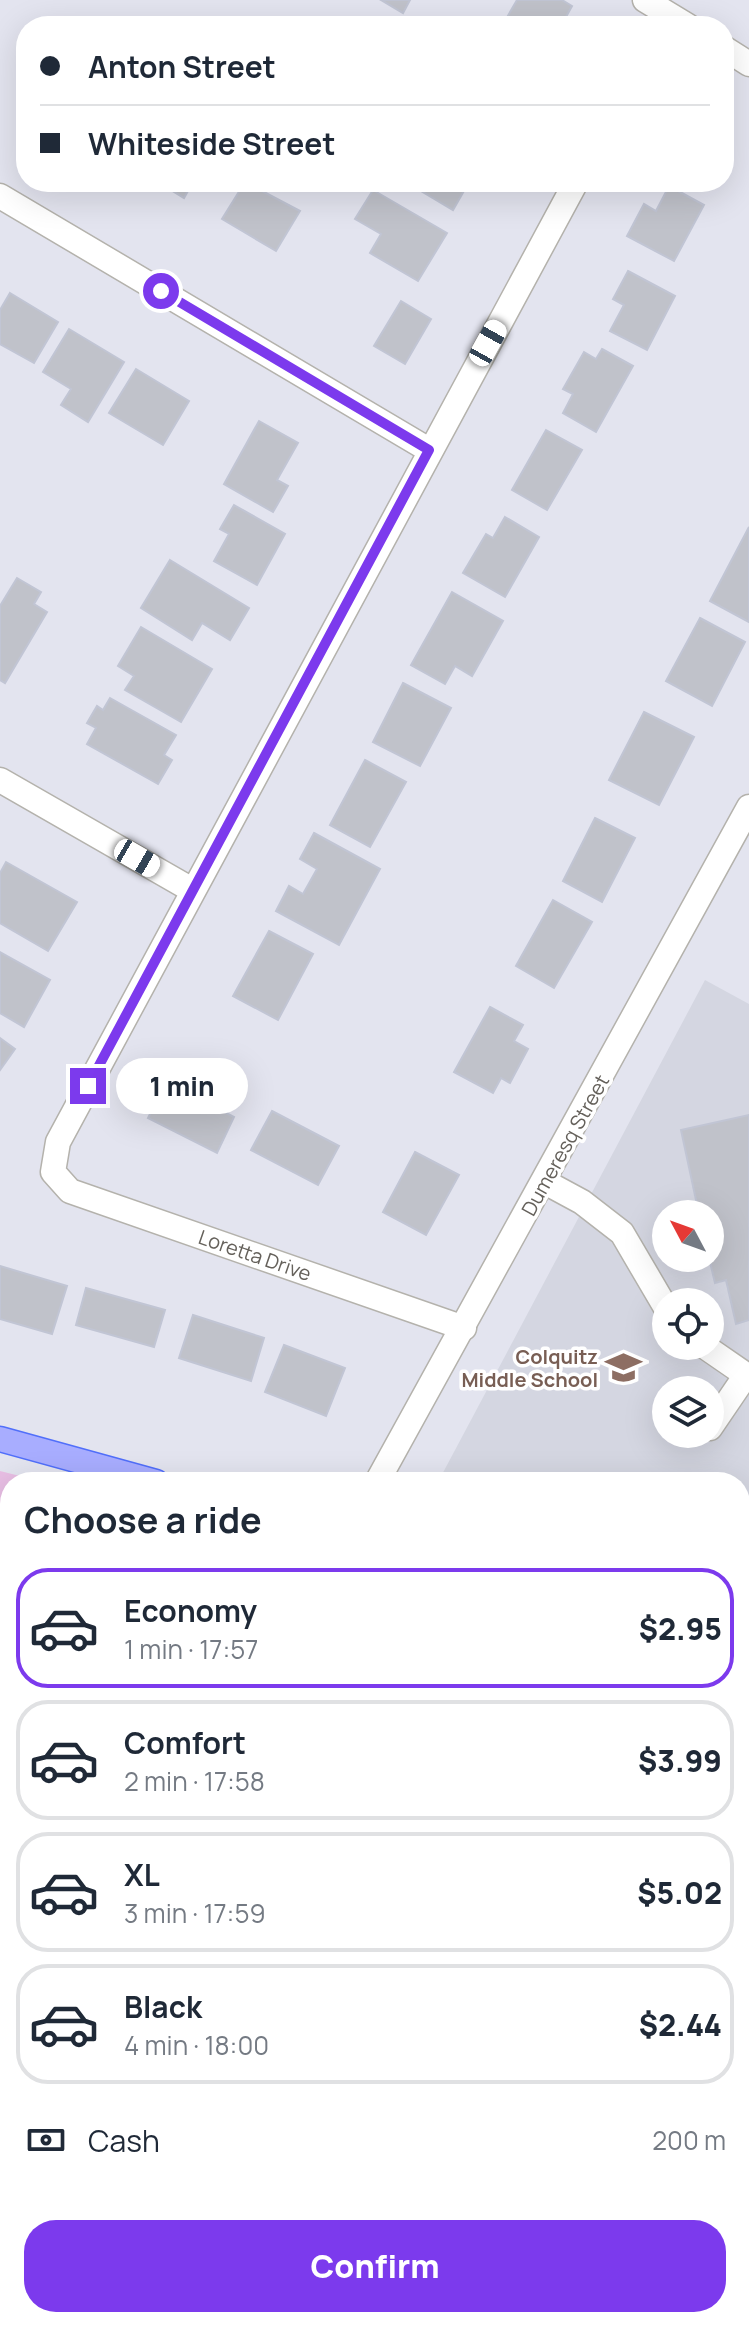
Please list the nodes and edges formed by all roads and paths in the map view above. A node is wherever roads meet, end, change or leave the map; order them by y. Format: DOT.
graph roads {
  1 [pos="645,0"];
  2 [pos="674,16"];
  3 [pos="571,192"];
  4 [pos="0,196"];
  5 [pos="429,450"];
  6 [pos="0,780"];
  7 [pos="749,807"];
  8 [pos="192,890"];
  9 [pos="545,1182"];
  10 [pos="654,1288"];
  11 [pos="464,1328"];
  12 [pos="724,1360"];
  13 [pos="748,1376"];
  14 [pos="724,1409"];
  15 [pos="0,1439"];
  16 [pos="120,1472"];
  17 [pos="383,1472"];
  1 -- 2 [label="street"];
  3 -- 5 [label="street"];
  4 -- 5 [label="street"];
  5 -- 8 [label="street"];
  6 -- 8 [label="street"];
  7 -- 9 [label="street, Dumeresq Street"];
  8 -- 11 [label="street, Loretta Drive"];
  9 -- 10 [label="street"];
  9 -- 11 [label="street, Dumeresq Street"];
  11 -- 17 [label="street, Dumeresq Street"];
  12 -- 13 [label="street"];
  13 -- 14 [label="street"];
  15 -- 16 [label="main road"];
}
